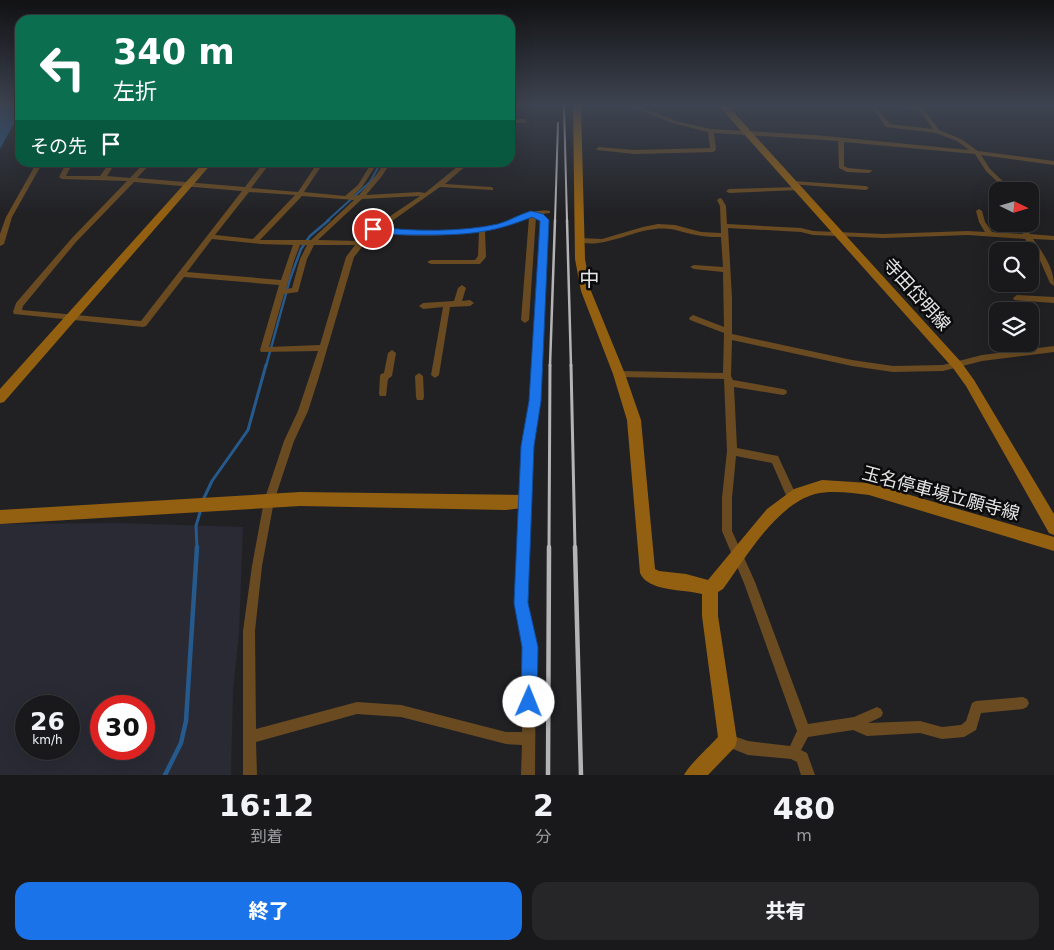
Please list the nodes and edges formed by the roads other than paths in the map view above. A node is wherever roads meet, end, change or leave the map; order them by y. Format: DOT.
graph roads {
  1 [pos="578,141"];
  2 [pos="712,141"];
  3 [pos="755,141"];
  4 [pos="841,141"];
  5 [pos="853,141"];
  6 [pos="962,141"];
  7 [pos="599,149"];
  8 [pos="977,153"];
  9 [pos="1054,163"];
  10 [pos="37,167"];
  11 [pos="67,167"];
  12 [pos="109,167"];
  13 [pos="144,167"];
  14 [pos="205,167"];
  15 [pos="264,167"];
  16 [pos="318,167"];
  17 [pos="372,167"];
  18 [pos="385,167"];
  19 [pos="461,167"];
  20 [pos="869,171"];
  21 [pos="103,177"];
  22 [pos="132,179"];
  23 [pos="1001,182"];
  24 [pos="189,185"];
  25 [pos="439,185"];
  26 [pos="796,186"];
  27 [pos="866,188"];
  28 [pos="492,189"];
  29 [pos="247,190"];
  30 [pos="729,191"];
  31 [pos="300,194"];
  32 [pos="425,195"];
  33 [pos="355,198"];
  34 [pos="720,200"];
  35 [pos="533,211"];
  36 [pos="979,211"];
  37 [pos="548,212"];
  38 [pos="373,229"];
  39 [pos="724,230"];
  40 [pos="482,231"];
  41 [pos="1025,232"];
  42 [pos="839,234"];
  43 [pos="990,234"];
  44 [pos="1027,236"];
  45 [pos="210,237"];
  46 [pos="1054,238"];
  47 [pos="580,240"];
  48 [pos="255,241"];
  49 [pos="306,242"];
  50 [pos="359,243"];
  51 [pos="0,244"];
  52 [pos="431,262"];
  53 [pos="694,267"];
  54 [pos="726,270"];
  55 [pos="182,274"];
  56 [pos="284,283"];
  57 [pos="1054,283"];
  58 [pos="462,288"];
  59 [pos="286,292"];
  60 [pos="1017,298"];
  61 [pos="1054,300"];
  62 [pos="470,303"];
  63 [pos="447,304"];
  64 [pos="457,304"];
  65 [pos="423,306"];
  66 [pos="73,317"];
  67 [pos="693,318"];
  68 [pos="525,320"];
  69 [pos="727,334"];
  70 [pos="324,348"];
  71 [pos="1054,349"];
  72 [pos="392,352"];
  73 [pos="958,365"];
  74 [pos="619,374"];
  75 [pos="435,375"];
  76 [pos="419,376"];
  77 [pos="728,380"];
  78 [pos="783,392"];
  79 [pos="383,394"];
  80 [pos="420,397"];
  81 [pos="0,398"];
  82 [pos="732,451"];
  83 [pos="793,499"];
  84 [pos="269,502"];
  85 [pos="526,502"];
  86 [pos="0,517"];
  87 [pos="1054,528"];
  88 [pos="1054,544"];
  89 [pos="738,558"];
  90 [pos="710,588"];
  91 [pos="1023,703"];
  92 [pos="877,713"];
  93 [pos="854,723"];
  94 [pos="804,731"];
  95 [pos="250,737"];
  96 [pos="529,740"];
  97 [pos="728,740"];
  98 [pos="794,753"];
  99 [pos="250,775"];
  100 [pos="528,775"];
  101 [pos="694,775"];
  102 [pos="808,775"];
  1 -- 47 [label="street"];
  2 -- 7 [label="street"];
  3 -- 26 [label="street, 寺田岱明線"];
  4 -- 20 [label="street"];
  5 -- 8 [label="street"];
  6 -- 8 [label="street"];
  8 -- 9 [label="street"];
  8 -- 23 [label="street"];
  10 -- 51 [label="street"];
  11 -- 21 [label="street"];
  12 -- 21 [label="street"];
  13 -- 22 [label="street"];
  14 -- 24 [label="street"];
  15 -- 29 [label="street"];
  16 -- 31 [label="street"];
  17 -- 33 [label="street"];
  18 -- 33 [label="street"];
  19 -- 25 [label="street"];
  21 -- 22 [label="street"];
  22 -- 24 [label="street"];
  22 -- 66 [label="street"];
  24 -- 29 [label="street"];
  24 -- 66 [label="street"];
  25 -- 28 [label="street"];
  25 -- 32 [label="street"];
  26 -- 27 [label="street"];
  26 -- 30 [label="street"];
  26 -- 42 [label="street, 寺田岱明線"];
  29 -- 31 [label="street"];
  29 -- 45 [label="street"];
  31 -- 33 [label="street"];
  31 -- 48 [label="street"];
  32 -- 33 [label="street"];
  32 -- 38 [label="street"];
  33 -- 49 [label="street"];
  34 -- 39 [label="street"];
  35 -- 37 [label="street"];
  35 -- 40 [label="street"];
  35 -- 68 [label="street"];
  35 -- 85 [label="street"];
  36 -- 43 [label="street"];
  38 -- 40 [label="street"];
  38 -- 50 [label="street"];
  39 -- 42 [label="street"];
  39 -- 47 [label="street"];
  39 -- 54 [label="street"];
  40 -- 52 [label="street"];
  41 -- 44 [label="street"];
  42 -- 43 [label="street"];
  42 -- 73 [label="street, 寺田岱明線"];
  43 -- 44 [label="street"];
  44 -- 46 [label="street"];
  44 -- 57 [label="street"];
  45 -- 48 [label="street"];
  45 -- 55 [label="street"];
  47 -- 74 [label="street"];
  48 -- 49 [label="street"];
  49 -- 50 [label="street"];
  49 -- 56 [label="street"];
  49 -- 59 [label="street"];
  50 -- 70 [label="street"];
  53 -- 54 [label="street"];
  54 -- 69 [label="street"];
  55 -- 56 [label="street"];
  55 -- 66 [label="street"];
  56 -- 59 [label="street"];
  58 -- 64 [label="street"];
  59 -- 70 [label="street"];
  60 -- 61 [label="street"];
  62 -- 64 [label="street"];
  63 -- 64 [label="street"];
  63 -- 65 [label="street"];
  63 -- 75 [label="street"];
  66 -- 81 [label="street"];
  67 -- 69 [label="street"];
  69 -- 73 [label="street"];
  69 -- 77 [label="street"];
  70 -- 84 [label="street"];
  71 -- 73 [label="street"];
  72 -- 79 [label="street"];
  73 -- 87 [label="street, 寺田岱明線"];
  74 -- 77 [label="street"];
  74 -- 90 [label="street"];
  76 -- 80 [label="street"];
  77 -- 78 [label="street"];
  77 -- 82 [label="street"];
  82 -- 83 [label="street"];
  82 -- 89 [label="street"];
  83 -- 88 [label="street, 玉名停車場立願寺線"];
  83 -- 89 [label="street, 玉名停車場立願寺線"];
  84 -- 85 [label="street"];
  84 -- 86 [label="street"];
  84 -- 95 [label="street"];
  85 -- 96 [label="street"];
  89 -- 90 [label="street, 玉名停車場立願寺線"];
  89 -- 94 [label="street"];
  90 -- 97 [label="street"];
  91 -- 93 [label="street"];
  92 -- 93 [label="street"];
  93 -- 94 [label="street"];
  94 -- 98 [label="street"];
  95 -- 96 [label="street"];
  95 -- 99 [label="street"];
  96 -- 100 [label="street"];
  97 -- 98 [label="street"];
  97 -- 101 [label="street"];
  98 -- 102 [label="street"];
}
